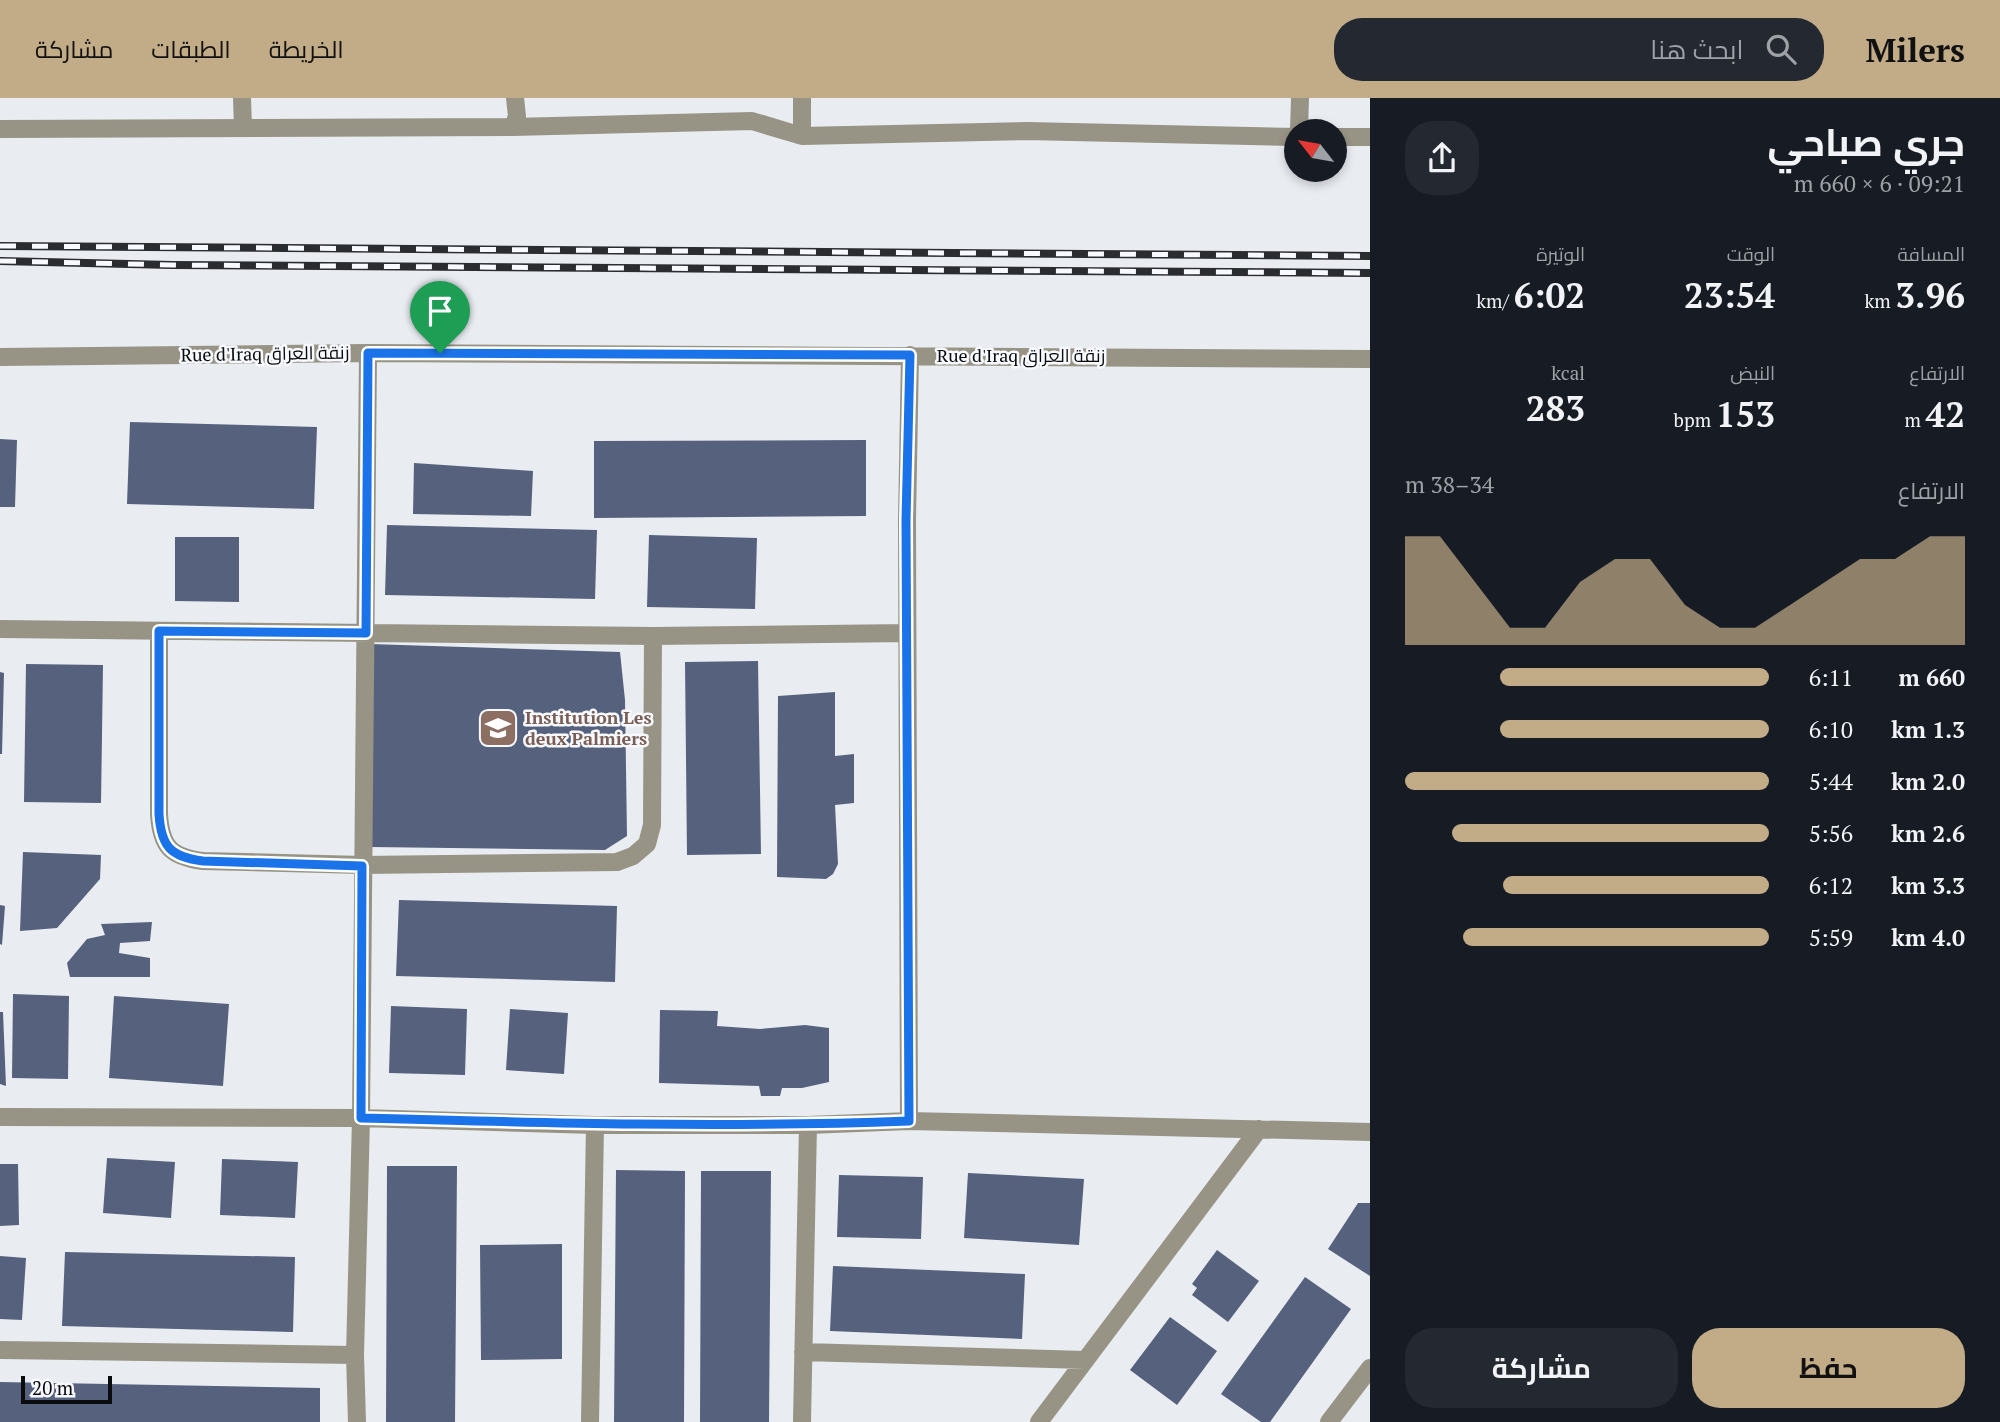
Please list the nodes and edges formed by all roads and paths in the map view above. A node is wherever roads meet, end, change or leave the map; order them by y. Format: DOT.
graph roads {
  1 [pos="242,98"];
  2 [pos="515,98"];
  3 [pos="802,98"];
  4 [pos="1300,98"];
  5 [pos="1299,119"];
  6 [pos="243,127"];
  7 [pos="513,127"];
  8 [pos="0,130"];
  9 [pos="802,136"];
  10 [pos="1284,137"];
  11 [pos="1348,137"];
  12 [pos="1370,137"];
  13 [pos="368,353"];
  14 [pos="910,355"];
  15 [pos="0,357"];
  16 [pos="1370,359"];
  17 [pos="0,629"];
  18 [pos="159,631"];
  19 [pos="366,633"];
  20 [pos="906,633"];
  21 [pos="653,636"];
  22 [pos="362,866"];
  23 [pos="0,1117"];
  24 [pos="361,1118"];
  25 [pos="909,1121"];
  26 [pos="595,1125"];
  27 [pos="808,1125"];
  28 [pos="1259,1129"];
  29 [pos="1370,1132"];
  30 [pos="0,1350"];
  31 [pos="803,1352"];
  32 [pos="355,1355"];
  33 [pos="1085,1360"];
  34 [pos="1370,1368"];
  35 [pos="357,1422"];
  36 [pos="590,1422"];
  37 [pos="802,1422"];
  38 [pos="1039,1422"];
  39 [pos="1329,1422"];
  1 -- 6 [label="street"];
  2 -- 7 [label="street"];
  3 -- 9 [label="street"];
  4 -- 5 [label="street"];
  6 -- 7 [label="street"];
  6 -- 8 [label="street"];
  7 -- 9 [label="street"];
  9 -- 10 [label="street"];
  11 -- 12 [label="street"];
  13 -- 14 [label="street, Rue d'Iraq زنقة العراق"];
  13 -- 15 [label="street, Rue d'Iraq زنقة العراق"];
  13 -- 19 [label="street"];
  14 -- 16 [label="street, Rue d'Iraq زنقة العراق"];
  14 -- 20 [label="street"];
  17 -- 18 [label="street"];
  18 -- 19 [label="street"];
  18 -- 22 [label="street"];
  19 -- 21 [label="street"];
  19 -- 22 [label="street"];
  20 -- 21 [label="street"];
  20 -- 25 [label="street"];
  21 -- 22 [label="street"];
  22 -- 24 [label="street"];
  23 -- 24 [label="street"];
  24 -- 26 [label="street"];
  24 -- 32 [label="street"];
  25 -- 27 [label="street"];
  25 -- 28 [label="street"];
  26 -- 27 [label="street"];
  26 -- 36 [label="street"];
  27 -- 31 [label="street"];
  28 -- 29 [label="street"];
  28 -- 33 [label="street"];
  30 -- 32 [label="street"];
  31 -- 33 [label="street"];
  31 -- 37 [label="street"];
  32 -- 35 [label="street"];
  33 -- 38 [label="street"];
  34 -- 39 [label="street"];
}
